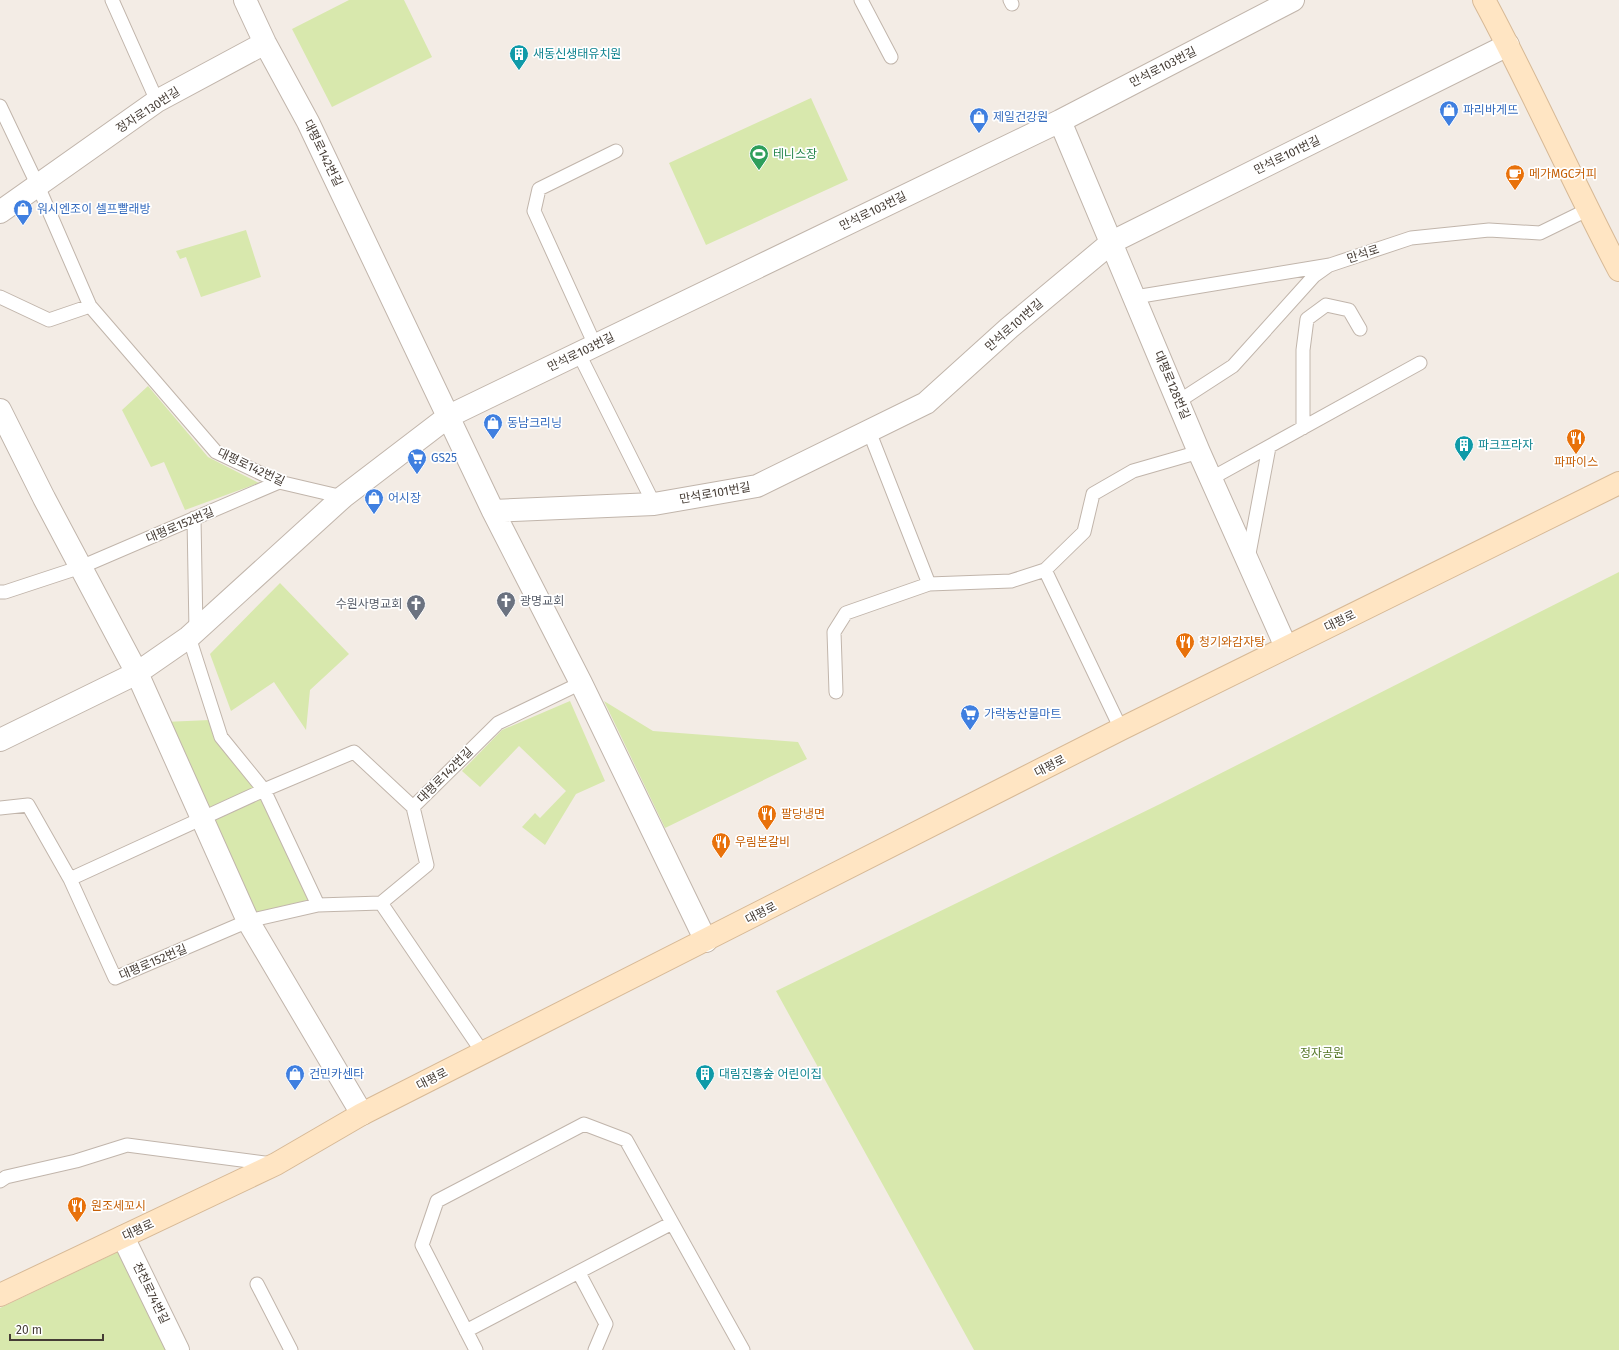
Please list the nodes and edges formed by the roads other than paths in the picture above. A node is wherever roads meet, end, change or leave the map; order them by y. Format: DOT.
graph roads {
  1 [pos="112,0"];
  2 [pos="245,0"];
  3 [pos="861,0"];
  4 [pos="1293,0"];
  5 [pos="1484,0"];
  6 [pos="265,43"];
  7 [pos="1508,45"];
  8 [pos="891,57"];
  9 [pos="157,101"];
  10 [pos="0,106"];
  11 [pos="1060,121"];
  12 [pos="616,151"];
  13 [pos="38,186"];
  14 [pos="1587,210"];
  15 [pos="0,212"];
  16 [pos="1112,242"];
  17 [pos="1330,265"];
  18 [pos="1619,270"];
  19 [pos="0,297"];
  20 [pos="1135,297"];
  21 [pos="90,306"];
  22 [pos="1360,328"];
  23 [pos="587,349"];
  24 [pos="1420,363"];
  25 [pos="1179,401"];
  26 [pos="0,410"];
  27 [pos="449,416"];
  28 [pos="1303,428"];
  29 [pos="869,431"];
  30 [pos="1269,447"];
  31 [pos="1199,452"];
  32 [pos="1212,478"];
  33 [pos="279,482"];
  34 [pos="1619,484"];
  35 [pos="343,497"];
  36 [pos="654,504"];
  37 [pos="493,510"];
  38 [pos="194,518"];
  39 [pos="1247,563"];
  40 [pos="81,567"];
  41 [pos="1045,570"];
  42 [pos="929,584"];
  43 [pos="0,592"];
  44 [pos="193,634"];
  45 [pos="1286,647"];
  46 [pos="137,673"];
  47 [pos="581,683"];
  48 [pos="836,692"];
  49 [pos="1121,729"];
  50 [pos="0,740"];
  51 [pos="264,790"];
  52 [pos="413,807"];
  53 [pos="0,808"];
  54 [pos="202,820"];
  55 [pos="70,879"];
  56 [pos="381,903"];
  57 [pos="318,905"];
  58 [pos="248,921"];
  59 [pos="706,941"];
  60 [pos="483,1053"];
  61 [pos="362,1114"];
  62 [pos="276,1164"];
  63 [pos="0,1181"];
  64 [pos="672,1223"];
  65 [pos="123,1237"];
  66 [pos="579,1273"];
  67 [pos="257,1284"];
  68 [pos="0,1295"];
  69 [pos="466,1331"];
  70 [pos="178,1350"];
  71 [pos="291,1350"];
  72 [pos="476,1350"];
  73 [pos="596,1350"];
  74 [pos="743,1350"];
  1 -- 9 [label="lane"];
  2 -- 6 [label="street, 대평로142번길"];
  3 -- 8 [label="lane"];
  4 -- 11 [label="street, 만석로103번길"];
  5 -- 7 [label="street"];
  6 -- 9 [label="street, 정자로130번길"];
  6 -- 27 [label="street, 대평로142번길"];
  7 -- 14 [label="street"];
  7 -- 16 [label="street, 만석로101번길"];
  9 -- 13 [label="street, 정자로130번길"];
  10 -- 13 [label="lane"];
  11 -- 16 [label="street, 대평로128번길"];
  11 -- 23 [label="street, 만석로103번길"];
  12 -- 23 [label="lane"];
  13 -- 15 [label="street, 정자로130번길"];
  13 -- 21 [label="lane"];
  14 -- 17 [label="lane, 만석로"];
  14 -- 18 [label="street"];
  16 -- 20 [label="street, 대평로128번길"];
  16 -- 29 [label="street, 만석로101번길"];
  17 -- 20 [label="lane, 만석로"];
  17 -- 25 [label="lane"];
  19 -- 21 [label="lane"];
  20 -- 25 [label="street, 대평로128번길"];
  21 -- 33 [label="lane, 대평로142번길"];
  22 -- 28 [label="lane"];
  23 -- 27 [label="street, 만석로103번길"];
  23 -- 36 [label="lane"];
  24 -- 28 [label="lane"];
  25 -- 31 [label="street, 대평로128번길"];
  26 -- 40 [label="street"];
  27 -- 35 [label="street"];
  27 -- 37 [label="street, 대평로142번길"];
  28 -- 30 [label="lane"];
  29 -- 36 [label="street, 만석로101번길"];
  29 -- 42 [label="lane"];
  30 -- 32 [label="lane"];
  30 -- 39 [label="lane"];
  31 -- 32 [label="street, 대평로128번길"];
  31 -- 41 [label="lane"];
  32 -- 39 [label="street, 대평로128번길"];
  33 -- 35 [label="lane, 대평로142번길"];
  33 -- 38 [label="lane, 대평로152번길"];
  34 -- 45 [label="street, 대평로"];
  35 -- 44 [label="street"];
  36 -- 37 [label="street, 만석로101번길"];
  37 -- 47 [label="street, 대평로142번길"];
  38 -- 40 [label="lane, 대평로152번길"];
  38 -- 44 [label="lane"];
  39 -- 45 [label="street, 대평로128번길"];
  40 -- 43 [label="lane, 대평로152번길"];
  40 -- 46 [label="street"];
  41 -- 42 [label="lane"];
  41 -- 49 [label="lane"];
  42 -- 48 [label="lane"];
  44 -- 46 [label="street"];
  44 -- 51 [label="lane"];
  45 -- 49 [label="street, 대평로"];
  46 -- 50 [label="street"];
  46 -- 54 [label="street"];
  47 -- 52 [label="lane, 대평로142번길"];
  47 -- 59 [label="street, 대평로142번길"];
  49 -- 59 [label="street, 대평로"];
  51 -- 52 [label="lane"];
  51 -- 54 [label="lane"];
  51 -- 57 [label="lane"];
  52 -- 56 [label="lane, 대평로142번길"];
  53 -- 55 [label="lane"];
  54 -- 55 [label="lane"];
  54 -- 58 [label="street"];
  55 -- 58 [label="lane, 대평로152번길"];
  56 -- 57 [label="lane, 대평로152번길"];
  56 -- 60 [label="lane"];
  57 -- 58 [label="lane, 대평로152번길"];
  58 -- 61 [label="street"];
  59 -- 60 [label="street, 대평로"];
  60 -- 61 [label="street, 대평로"];
  61 -- 62 [label="street, 대평로"];
  62 -- 63 [label="lane"];
  62 -- 65 [label="street, 대평로"];
  64 -- 66 [label="lane"];
  64 -- 69 [label="lane"];
  64 -- 74 [label="lane"];
  65 -- 68 [label="street, 대평로"];
  65 -- 70 [label="street, 천천로74번길"];
  66 -- 69 [label="lane"];
  66 -- 73 [label="lane"];
  67 -- 71 [label="lane"];
  69 -- 72 [label="lane"];
}
